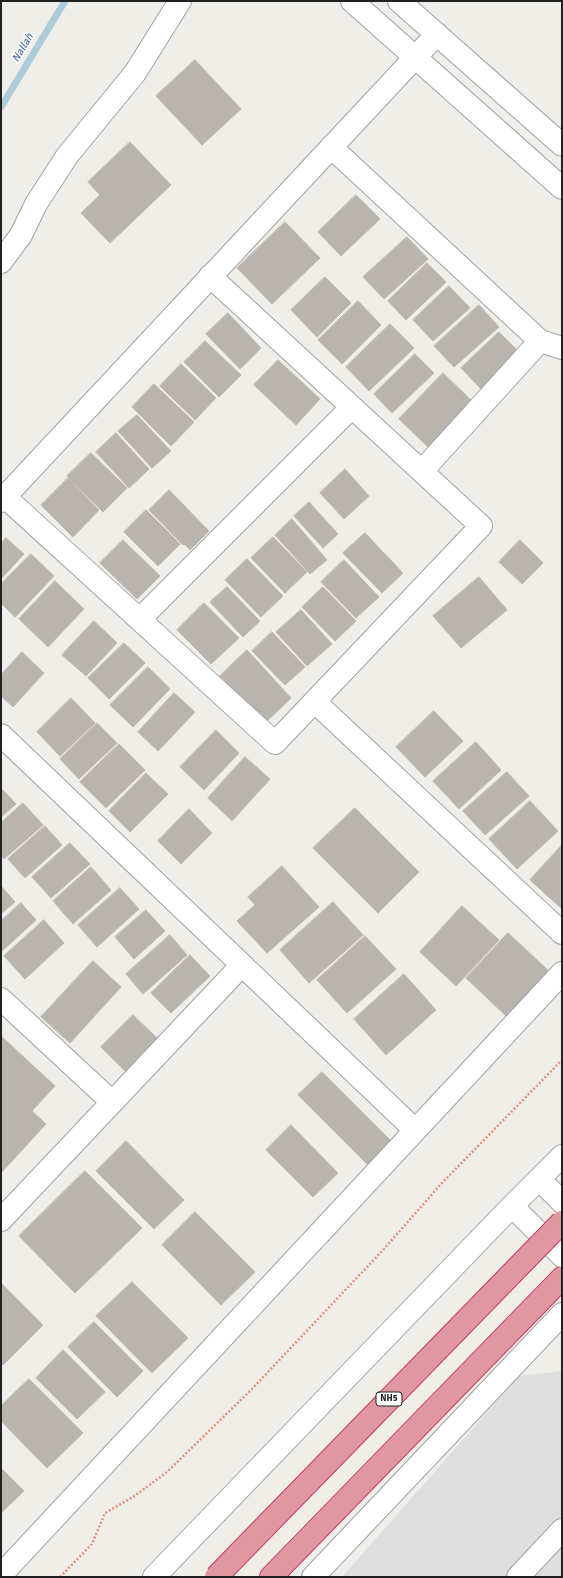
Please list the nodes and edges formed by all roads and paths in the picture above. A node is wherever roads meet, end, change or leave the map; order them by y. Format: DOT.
graph roads {
  1 [pos="180,1"];
  2 [pos="352,1"];
  3 [pos="400,1"];
  4 [pos="437,34"];
  5 [pos="415,57"];
  6 [pos="562,145"];
  7 [pos="331,147"];
  8 [pos="562,188"];
  9 [pos="1,262"];
  10 [pos="210,276"];
  11 [pos="540,341"];
  12 [pos="562,348"];
  13 [pos="352,407"];
  14 [pos="422,471"];
  15 [pos="3,499"];
  16 [pos="140,620"];
  17 [pos="315,702"];
  18 [pos="1,735"];
  19 [pos="562,933"];
  20 [pos="242,965"];
  21 [pos="562,973"];
  22 [pos="1,999"];
  23 [pos="562,1060"];
  24 [pos="112,1102"];
  25 [pos="415,1130"];
  26 [pos="562,1156"];
  27 [pos="539,1179"];
  28 [pos="562,1202"];
  29 [pos="512,1206"];
  30 [pos="1,1220"];
  31 [pos="562,1222"];
  32 [pos="562,1256"];
  33 [pos="562,1278"];
  34 [pos="562,1314"];
  35 [pos="562,1334"];
  36 [pos="539,1339"];
  37 [pos="562,1530"];
  38 [pos="1,1574"];
  39 [pos="60,1577"];
  40 [pos="154,1577"];
  41 [pos="216,1577"];
  42 [pos="271,1577"];
  43 [pos="313,1577"];
  44 [pos="518,1577"];
  1 -- 9 [label="street"];
  2 -- 5 [label="street"];
  3 -- 4 [label="street"];
  4 -- 5 [label="street"];
  4 -- 6 [label="street"];
  5 -- 7 [label="street"];
  5 -- 8 [label="street"];
  7 -- 10 [label="street"];
  7 -- 11 [label="street"];
  10 -- 13 [label="street"];
  10 -- 15 [label="street"];
  11 -- 12 [label="street"];
  11 -- 14 [label="street"];
  13 -- 14 [label="street"];
  13 -- 16 [label="street"];
  14 -- 17 [label="street"];
  15 -- 16 [label="street"];
  16 -- 17 [label="street"];
  17 -- 19 [label="street"];
  18 -- 20 [label="street"];
  20 -- 24 [label="street"];
  20 -- 25 [label="street"];
  21 -- 25 [label="street"];
  22 -- 24 [label="street"];
  23 -- 39 [label="path"];
  24 -- 30 [label="street"];
  25 -- 38 [label="street"];
  26 -- 27 [label="street"];
  27 -- 28 [label="street"];
  27 -- 29 [label="street"];
  29 -- 32 [label="street"];
  29 -- 40 [label="street"];
  31 -- 41 [label="highway, NH5, bridge"];
  33 -- 42 [label="highway"];
  34 -- 36 [label="street"];
  35 -- 36 [label="street"];
  36 -- 43 [label="street"];
  37 -- 44 [label="street"];
}
